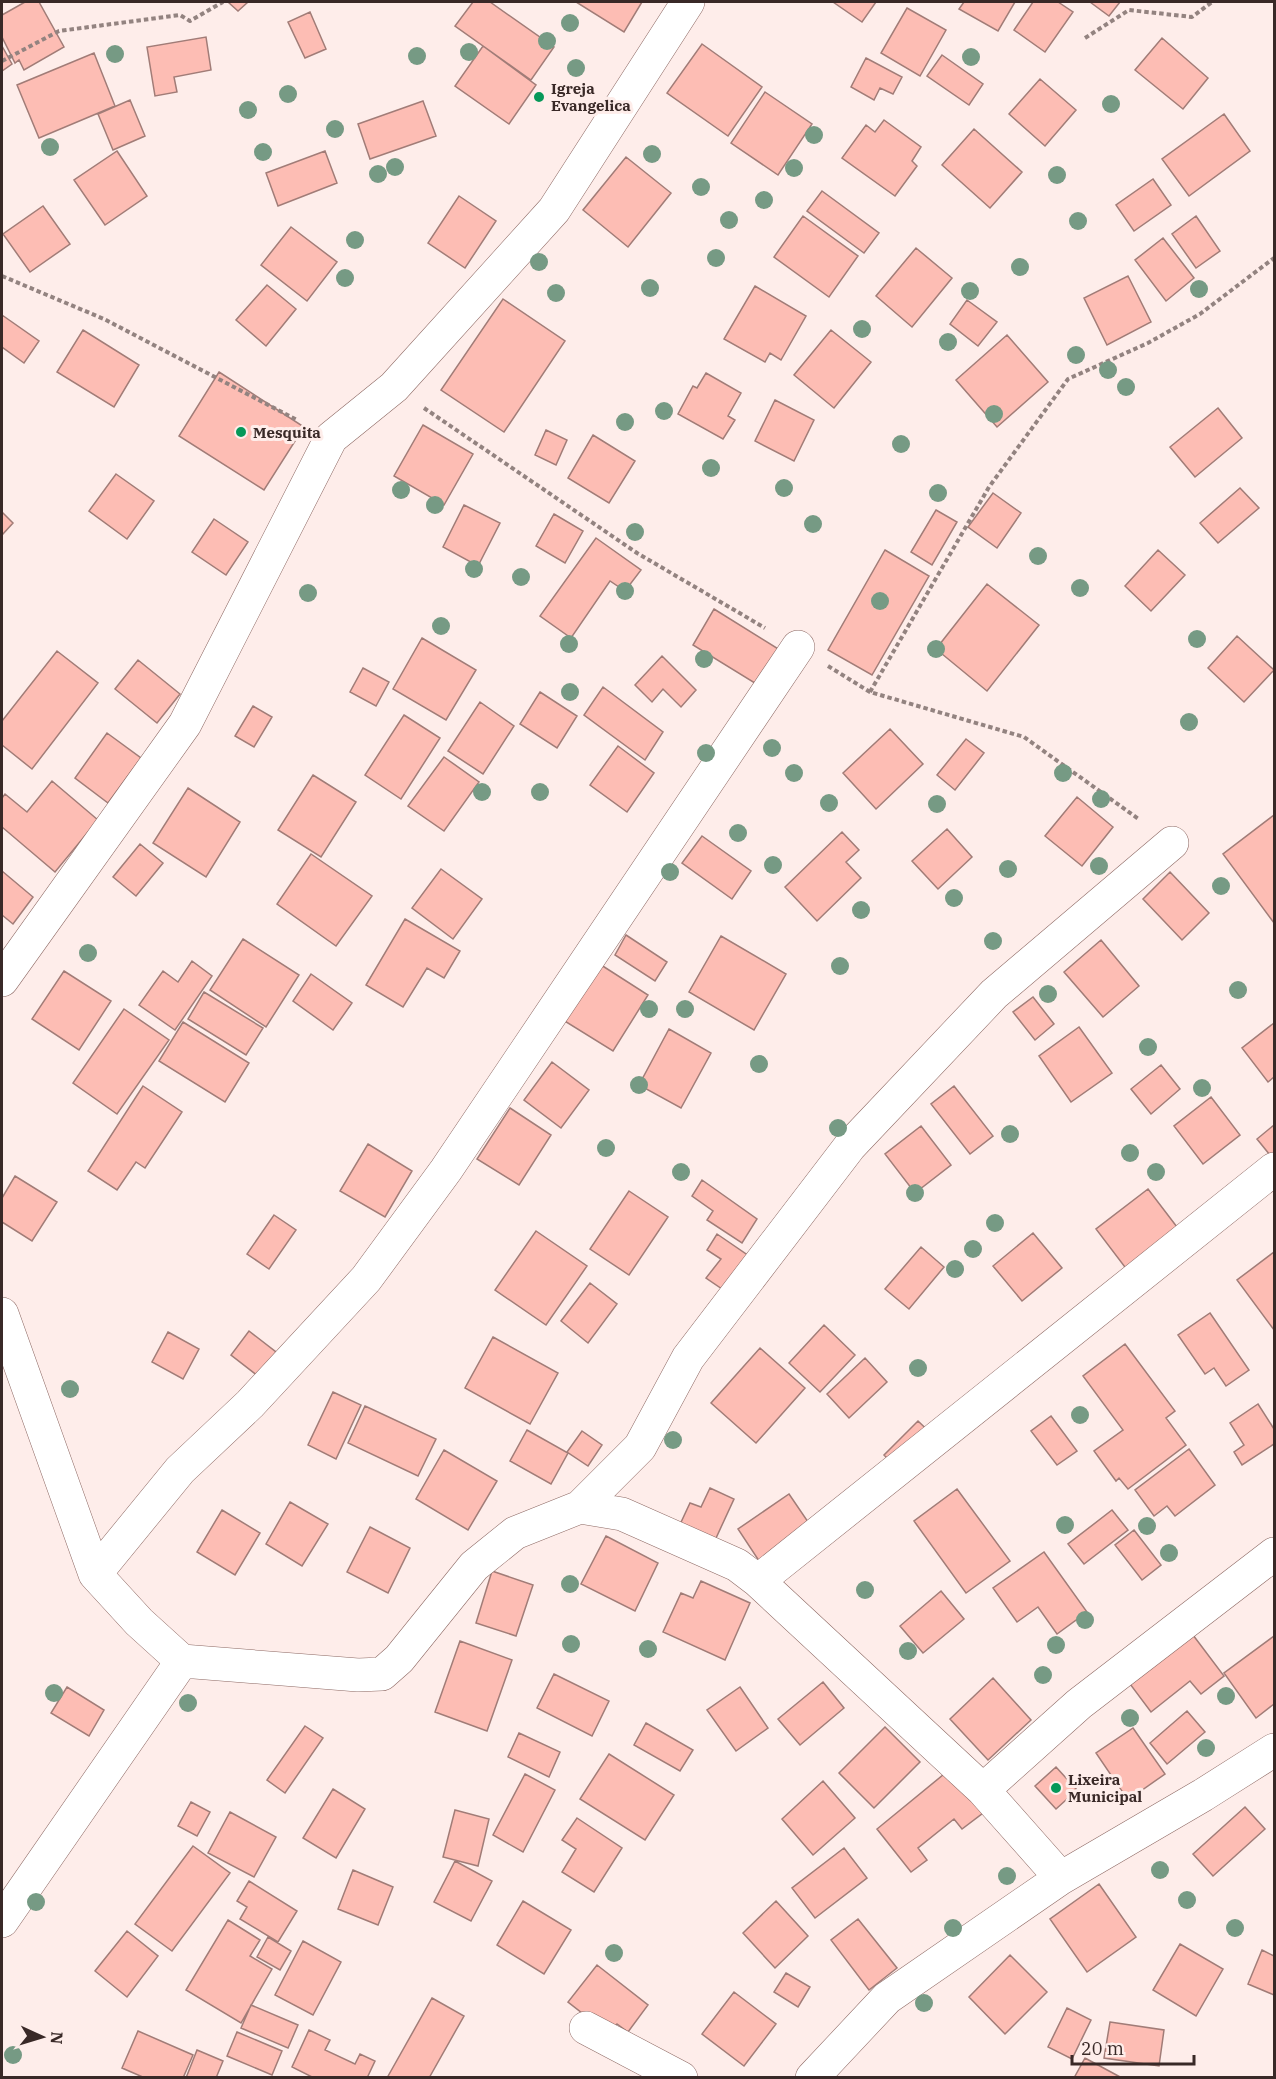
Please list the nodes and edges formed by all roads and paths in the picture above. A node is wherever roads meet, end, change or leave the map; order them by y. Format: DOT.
graph roads {
  1 [pos="223,2"];
  2 [pos="688,2"];
  3 [pos="1212,2"];
  4 [pos="1085,38"];
  5 [pos="2,61"];
  6 [pos="1275,258"];
  7 [pos="2,276"];
  8 [pos="394,387"];
  9 [pos="331,438"];
  10 [pos="798,647"];
  11 [pos="870,692"];
  12 [pos="1172,843"];
  13 [pos="2,980"];
  14 [pos="1275,1169"];
  15 [pos="2,1314"];
  16 [pos="580,1507"];
  17 [pos="1275,1554"];
  18 [pos="95,1574"];
  19 [pos="758,1581"];
  20 [pos="182,1661"];
  21 [pos="1275,1750"];
  22 [pos="983,1790"];
  23 [pos="1061,1878"];
  24 [pos="2,1921"];
  25 [pos="586,2028"];
  26 [pos="681,2078"];
  27 [pos="812,2078"];
  1 -- 5 [label="path"];
  2 -- 8 [label="street"];
  3 -- 4 [label="path"];
  6 -- 11 [label="path"];
  7 -- 9 [label="path"];
  8 -- 9 [label="street"];
  8 -- 10 [label="path"];
  9 -- 13 [label="street"];
  10 -- 11 [label="path"];
  10 -- 18 [label="street"];
  11 -- 12 [label="path"];
  12 -- 16 [label="street"];
  14 -- 19 [label="street"];
  15 -- 18 [label="street"];
  16 -- 19 [label="street"];
  16 -- 20 [label="street"];
  17 -- 22 [label="street"];
  18 -- 20 [label="street"];
  19 -- 22 [label="street"];
  20 -- 24 [label="street"];
  21 -- 23 [label="street"];
  22 -- 23 [label="street"];
  23 -- 27 [label="street"];
  25 -- 26 [label="street"];
}
